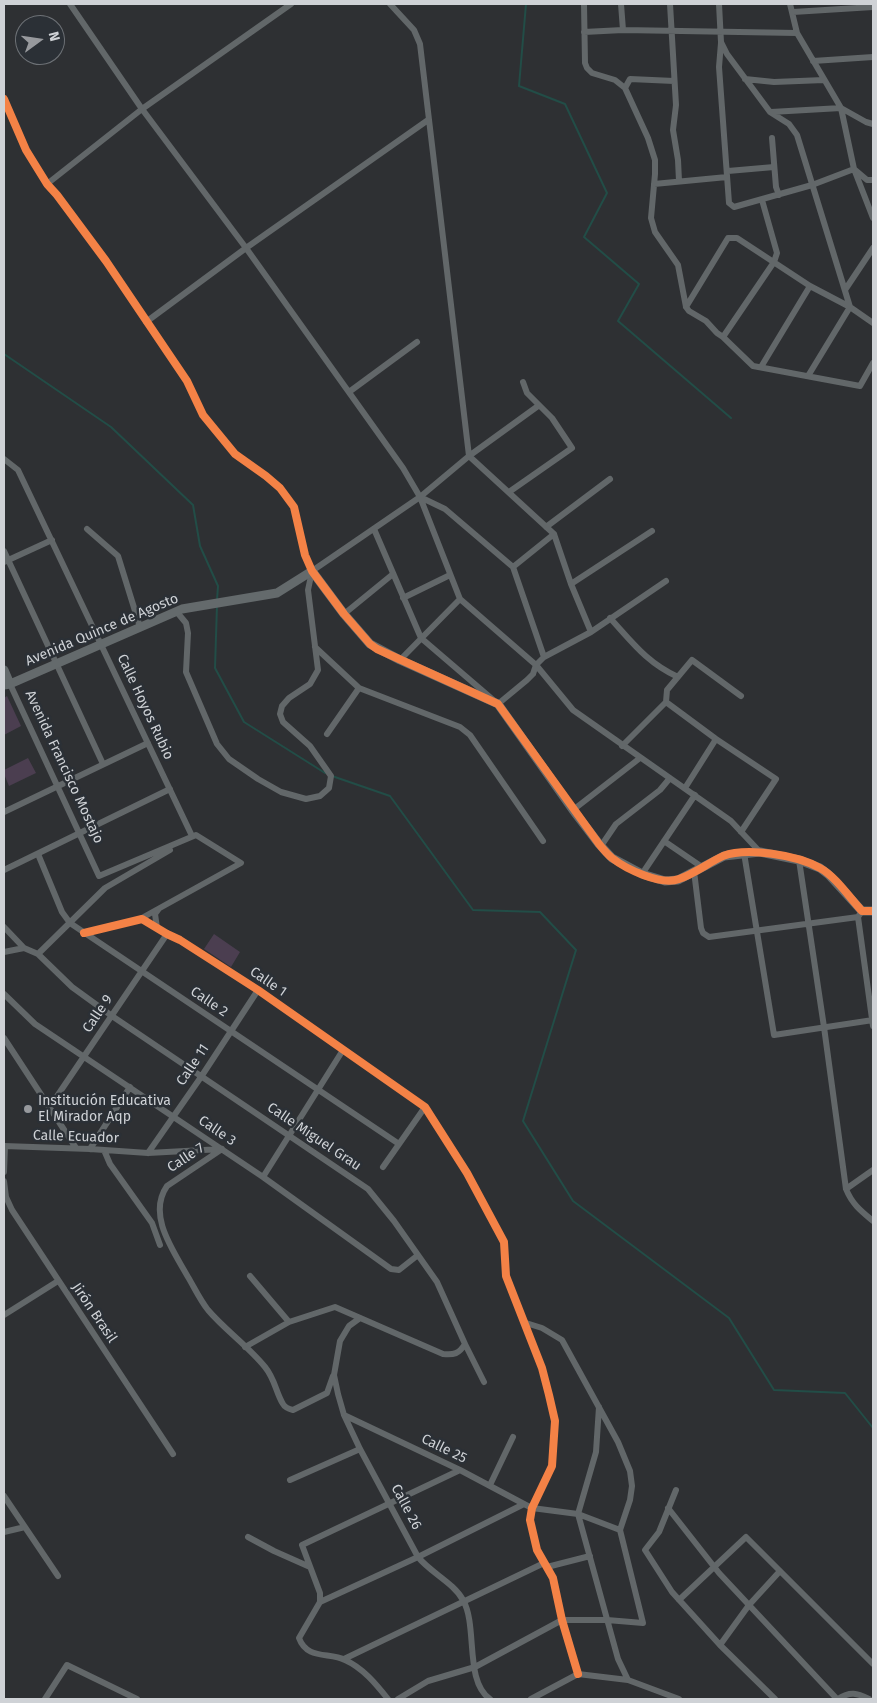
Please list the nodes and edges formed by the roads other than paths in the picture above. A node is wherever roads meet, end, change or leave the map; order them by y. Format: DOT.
graph roads {
  1 [pos="70,4"];
  2 [pos="291,4"];
  3 [pos="390,4"];
  4 [pos="584,4"];
  5 [pos="621,4"];
  6 [pos="670,4"];
  7 [pos="719,4"];
  8 [pos="790,4"];
  9 [pos="873,8"];
  10 [pos="793,12"];
  11 [pos="623,30"];
  12 [pos="584,32"];
  13 [pos="670,32"];
  14 [pos="720,32"];
  15 [pos="798,33"];
  16 [pos="721,42"];
  17 [pos="873,57"];
  18 [pos="814,62"];
  19 [pos="745,79"];
  20 [pos="824,80"];
  21 [pos="674,81"];
  22 [pos="624,88"];
  23 [pos="4,99"];
  24 [pos="841,108"];
  25 [pos="142,109"];
  26 [pos="770,112"];
  27 [pos="428,120"];
  28 [pos="873,124"];
  29 [pos="772,138"];
  30 [pos="774,167"];
  31 [pos="854,169"];
  32 [pos="728,174"];
  33 [pos="873,180"];
  34 [pos="680,182"];
  35 [pos="47,184"];
  36 [pos="654,184"];
  37 [pos="812,185"];
  38 [pos="779,195"];
  39 [pos="762,200"];
  40 [pos="873,218"];
  41 [pos="246,248"];
  42 [pos="873,249"];
  43 [pos="774,262"];
  44 [pos="810,286"];
  45 [pos="845,290"];
  46 [pos="686,306"];
  47 [pos="850,307"];
  48 [pos="146,322"];
  49 [pos="873,323"];
  50 [pos="723,337"];
  51 [pos="417,342"];
  52 [pos="873,363"];
  53 [pos="761,367"];
  54 [pos="808,376"];
  55 [pos="522,382"];
  56 [pos="349,392"];
  57 [pos="538,406"];
  58 [pos="468,456"];
  59 [pos="4,459"];
  60 [pos="610,479"];
  61 [pos="508,492"];
  62 [pos="420,497"];
  63 [pos="546,526"];
  64 [pos="87,529"];
  65 [pos="374,529"];
  66 [pos="652,531"];
  67 [pos="554,534"];
  68 [pos="52,540"];
  69 [pos="4,551"];
  70 [pos="6,561"];
  71 [pos="513,567"];
  72 [pos="312,571"];
  73 [pos="393,574"];
  74 [pos="450,575"];
  75 [pos="666,581"];
  76 [pos="571,584"];
  77 [pos="403,598"];
  78 [pos="460,600"];
  79 [pos="176,611"];
  80 [pos="344,614"];
  81 [pos="610,618"];
  82 [pos="140,627"];
  83 [pos="591,632"];
  84 [pos="421,638"];
  85 [pos="101,644"];
  86 [pos="315,647"];
  87 [pos="544,657"];
  88 [pos="400,660"];
  89 [pos="56,664"];
  90 [pos="536,665"];
  91 [pos="4,670"];
  92 [pos="678,677"];
  93 [pos="6,686"];
  94 [pos="359,688"];
  95 [pos="741,696"];
  96 [pos="666,702"];
  97 [pos="498,704"];
  98 [pos="327,734"];
  99 [pos="716,739"];
  100 [pos="148,743"];
  101 [pos="622,746"];
  102 [pos="640,758"];
  103 [pos="104,764"];
  104 [pos="670,778"];
  105 [pos="58,786"];
  106 [pos="684,788"];
  107 [pos="170,789"];
  108 [pos="695,795"];
  109 [pos="573,810"];
  110 [pos="4,812"];
  111 [pos="741,832"];
  112 [pos="80,833"];
  113 [pos="192,836"];
  114 [pos="543,841"];
  115 [pos="664,841"];
  116 [pos="601,846"];
  117 [pos="760,852"];
  118 [pos="744,853"];
  119 [pos="38,854"];
  120 [pos="799,860"];
  121 [pos="698,869"];
  122 [pos="4,870"];
  123 [pos="642,874"];
  124 [pos="159,908"];
  125 [pos="873,911"];
  126 [pos="860,914"];
  127 [pos="140,919"];
  128 [pos="70,923"];
  129 [pos="808,924"];
  130 [pos="4,927"];
  131 [pos="157,928"];
  132 [pos="757,931"];
  133 [pos="84,933"];
  134 [pos="167,934"];
  135 [pos="24,948"];
  136 [pos="4,952"];
  137 [pos="38,954"];
  138 [pos="142,971"];
  139 [pos="258,990"];
  140 [pos="4,994"];
  141 [pos="112,1016"];
  142 [pos="873,1022"];
  143 [pos="824,1027"];
  144 [pos="230,1031"];
  145 [pos="4,1038"];
  146 [pos="343,1050"];
  147 [pos="84,1057"];
  148 [pos="201,1077"];
  149 [pos="130,1087"];
  150 [pos="318,1090"];
  151 [pos="425,1107"];
  152 [pos="50,1108"];
  153 [pos="173,1116"];
  154 [pos="288,1135"];
  155 [pos="398,1144"];
  156 [pos="4,1146"];
  157 [pos="76,1148"];
  158 [pos="90,1149"];
  159 [pos="222,1149"];
  160 [pos="104,1150"];
  161 [pos="148,1153"];
  162 [pos="383,1167"];
  163 [pos="873,1170"];
  164 [pos="4,1172"];
  165 [pos="263,1177"];
  166 [pos="4,1181"];
  167 [pos="846,1189"];
  168 [pos="161,1217"];
  169 [pos="873,1221"];
  170 [pos="152,1223"];
  171 [pos="160,1245"];
  172 [pos="418,1255"];
  173 [pos="250,1276"];
  174 [pos="58,1281"];
  175 [pos="4,1314"];
  176 [pos="360,1318"];
  177 [pos="289,1322"];
  178 [pos="526,1324"];
  179 [pos="465,1344"];
  180 [pos="245,1347"];
  181 [pos="334,1375"];
  182 [pos="484,1382"];
  183 [pos="599,1406"];
  184 [pos="344,1415"];
  185 [pos="514,1437"];
  186 [pos="360,1449"];
  187 [pos="173,1454"];
  188 [pos="460,1470"];
  189 [pos="290,1480"];
  190 [pos="490,1485"];
  191 [pos="676,1490"];
  192 [pos="4,1496"];
  193 [pos="389,1502"];
  194 [pos="524,1504"];
  195 [pos="532,1508"];
  196 [pos="668,1508"];
  197 [pos="578,1514"];
  198 [pos="25,1527"];
  199 [pos="620,1530"];
  200 [pos="4,1532"];
  201 [pos="248,1537"];
  202 [pos="590,1556"];
  203 [pos="418,1557"];
  204 [pos="546,1565"];
  205 [pos="310,1567"];
  206 [pos="714,1567"];
  207 [pos="780,1571"];
  208 [pos="58,1576"];
  209 [pos="679,1600"];
  210 [pos="464,1601"];
  211 [pos="320,1602"];
  212 [pos="749,1605"];
  213 [pos="562,1620"];
  214 [pos="607,1620"];
  215 [pos="720,1645"];
  216 [pos="344,1660"];
  217 [pos="873,1664"];
  218 [pos="475,1667"];
  219 [pos="578,1674"];
  220 [pos="628,1680"];
  221 [pos="664,1693"];
  222 [pos="125,1696"];
  223 [pos="45,1699"];
  224 [pos="137,1699"];
  225 [pos="388,1699"];
  226 [pos="398,1699"];
  227 [pos="490,1699"];
  228 [pos="531,1699"];
  229 [pos="659,1699"];
  230 [pos="679,1699"];
  231 [pos="775,1699"];
  232 [pos="837,1699"];
  233 [pos="869,1699"];
  1 -- 25 [label="street"];
  2 -- 25 [label="street"];
  3 -- 27 [label="street"];
  4 -- 12 [label="street"];
  5 -- 11 [label="street"];
  6 -- 13 [label="street"];
  7 -- 14 [label="street"];
  8 -- 10 [label="street"];
  9 -- 10 [label="street"];
  10 -- 15 [label="street"];
  11 -- 12 [label="street"];
  11 -- 13 [label="street"];
  12 -- 22 [label="street"];
  13 -- 14 [label="street"];
  13 -- 21 [label="street"];
  14 -- 15 [label="street"];
  14 -- 16 [label="street"];
  15 -- 18 [label="street"];
  16 -- 19 [label="street"];
  16 -- 32 [label="street"];
  17 -- 18 [label="street"];
  18 -- 20 [label="street"];
  19 -- 20 [label="street"];
  19 -- 26 [label="street"];
  20 -- 24 [label="street"];
  21 -- 22 [label="street"];
  21 -- 34 [label="street"];
  22 -- 36 [label="street"];
  23 -- 35 [label="street"];
  24 -- 26 [label="street"];
  24 -- 28 [label="street"];
  24 -- 31 [label="street"];
  25 -- 35 [label="street"];
  25 -- 41 [label="street"];
  26 -- 37 [label="street"];
  27 -- 41 [label="street"];
  27 -- 58 [label="street"];
  29 -- 30 [label="street"];
  30 -- 32 [label="street"];
  30 -- 38 [label="street"];
  31 -- 33 [label="street"];
  31 -- 37 [label="street"];
  31 -- 40 [label="street"];
  32 -- 34 [label="street"];
  32 -- 39 [label="street"];
  34 -- 36 [label="street"];
  35 -- 48 [label="street"];
  36 -- 46 [label="street"];
  37 -- 38 [label="street"];
  37 -- 45 [label="street"];
  38 -- 39 [label="street"];
  39 -- 43 [label="street"];
  41 -- 48 [label="street"];
  41 -- 56 [label="street"];
  42 -- 45 [label="street"];
  43 -- 44 [label="street"];
  43 -- 46 [label="street"];
  43 -- 50 [label="street"];
  44 -- 47 [label="street"];
  44 -- 53 [label="street"];
  45 -- 47 [label="street"];
  46 -- 50 [label="street"];
  47 -- 49 [label="street"];
  47 -- 54 [label="street"];
  48 -- 72 [label="street"];
  50 -- 53 [label="street"];
  51 -- 56 [label="street"];
  52 -- 54 [label="street"];
  53 -- 54 [label="street"];
  55 -- 57 [label="street"];
  56 -- 62 [label="street"];
  57 -- 58 [label="street"];
  57 -- 61 [label="street"];
  58 -- 61 [label="street"];
  58 -- 62 [label="street"];
  59 -- 68 [label="street, Calle Hoyos Rubio"];
  60 -- 63 [label="street"];
  61 -- 63 [label="street"];
  62 -- 65 [label="street"];
  62 -- 71 [label="street"];
  62 -- 74 [label="street"];
  63 -- 67 [label="street"];
  64 -- 82 [label="street"];
  65 -- 72 [label="street"];
  65 -- 73 [label="street"];
  66 -- 76 [label="street"];
  67 -- 71 [label="street"];
  67 -- 76 [label="street"];
  68 -- 70 [label="street"];
  68 -- 85 [label="street, Calle Hoyos Rubio"];
  69 -- 70 [label="street"];
  70 -- 89 [label="street"];
  71 -- 87 [label="street"];
  72 -- 79 [label="street, Avenida Quince de Agosto"];
  72 -- 80 [label="street"];
  72 -- 86 [label="street"];
  73 -- 77 [label="street"];
  73 -- 80 [label="street"];
  74 -- 77 [label="street"];
  74 -- 78 [label="street"];
  75 -- 81 [label="street"];
  76 -- 83 [label="street"];
  77 -- 84 [label="street"];
  78 -- 84 [label="street"];
  78 -- 90 [label="street"];
  79 -- 82 [label="street, Avenida Quince de Agosto"];
  79 -- 86 [label="street"];
  80 -- 88 [label="street"];
  81 -- 83 [label="street"];
  81 -- 92 [label="street"];
  82 -- 85 [label="street, Avenida Quince de Agosto"];
  83 -- 87 [label="street"];
  84 -- 88 [label="street"];
  84 -- 97 [label="street"];
  85 -- 89 [label="street, Avenida Quince de Agosto"];
  85 -- 100 [label="street, Calle Hoyos Rubio"];
  86 -- 94 [label="street"];
  87 -- 90 [label="street"];
  88 -- 97 [label="street"];
  89 -- 93 [label="street, Avenida Quince de Agosto"];
  89 -- 103 [label="street"];
  90 -- 97 [label="street"];
  90 -- 101 [label="street"];
  91 -- 93 [label="street, Avenida Francisco Mostajo"];
  92 -- 95 [label="street"];
  92 -- 96 [label="street"];
  93 -- 105 [label="street, Avenida Francisco Mostajo"];
  94 -- 98 [label="street"];
  94 -- 114 [label="street"];
  96 -- 99 [label="street"];
  96 -- 101 [label="street"];
  97 -- 109 [label="street"];
  99 -- 106 [label="street"];
  99 -- 111 [label="street"];
  100 -- 103 [label="street"];
  100 -- 107 [label="street, Calle Hoyos Rubio"];
  101 -- 102 [label="street"];
  102 -- 104 [label="street"];
  102 -- 109 [label="street"];
  103 -- 105 [label="street"];
  104 -- 106 [label="street"];
  104 -- 116 [label="street"];
  105 -- 110 [label="street"];
  105 -- 112 [label="street, Avenida Francisco Mostajo"];
  106 -- 108 [label="street"];
  107 -- 112 [label="street"];
  107 -- 113 [label="street, Calle Hoyos Rubio"];
  108 -- 111 [label="street"];
  108 -- 115 [label="street"];
  109 -- 116 [label="street"];
  111 -- 117 [label="street"];
  112 -- 113 [label="street, Avenida Francisco Mostajo"];
  112 -- 119 [label="street"];
  113 -- 124 [label="street"];
  113 -- 128 [label="street"];
  115 -- 121 [label="street"];
  115 -- 123 [label="street"];
  116 -- 123 [label="street"];
  117 -- 118 [label="street"];
  117 -- 120 [label="street"];
  118 -- 121 [label="street"];
  118 -- 132 [label="street"];
  119 -- 122 [label="street"];
  119 -- 128 [label="street, Calle 2"];
  120 -- 126 [label="street"];
  120 -- 129 [label="street"];
  121 -- 123 [label="street"];
  121 -- 132 [label="street"];
  124 -- 127 [label="street"];
  124 -- 131 [label="street"];
  125 -- 126 [label="street"];
  126 -- 129 [label="street"];
  126 -- 142 [label="street"];
  127 -- 131 [label="street, Calle 1"];
  127 -- 133 [label="street"];
  128 -- 133 [label="street, Calle 2"];
  128 -- 137 [label="street"];
  129 -- 132 [label="street"];
  129 -- 143 [label="street"];
  130 -- 135 [label="street, Calle Miguel Grau"];
  131 -- 134 [label="street, Calle 1"];
  132 -- 143 [label="street"];
  133 -- 138 [label="street, Calle 2"];
  134 -- 138 [label="street, Calle 9"];
  134 -- 139 [label="street, Calle 1"];
  135 -- 136 [label="street"];
  135 -- 137 [label="street, Calle Miguel Grau"];
  137 -- 141 [label="street, Calle Miguel Grau"];
  138 -- 141 [label="street, Calle 9"];
  138 -- 144 [label="street, Calle 2"];
  139 -- 144 [label="street, Calle 11"];
  139 -- 146 [label="street, Calle 1"];
  140 -- 147 [label="street, Calle 3"];
  141 -- 147 [label="street, Calle 9"];
  141 -- 148 [label="street, Calle Miguel Grau"];
  142 -- 143 [label="street"];
  143 -- 167 [label="street"];
  144 -- 148 [label="street, Calle 11"];
  144 -- 150 [label="street, Calle 2"];
  145 -- 152 [label="street"];
  146 -- 150 [label="street"];
  146 -- 151 [label="street, Calle 1"];
  147 -- 149 [label="street, Calle 3"];
  147 -- 152 [label="street, Calle 9"];
  148 -- 153 [label="street, Calle 11"];
  148 -- 154 [label="street, Calle Miguel Grau"];
  149 -- 153 [label="street, Calle 3"];
  149 -- 158 [label="street"];
  150 -- 154 [label="street"];
  150 -- 155 [label="street, Calle 2"];
  151 -- 155 [label="street"];
  151 -- 178 [label="street"];
  152 -- 157 [label="street"];
  153 -- 159 [label="street, Calle 3"];
  153 -- 161 [label="street, Calle 11"];
  154 -- 165 [label="street"];
  154 -- 172 [label="street, Calle Miguel Grau"];
  155 -- 162 [label="street"];
  156 -- 157 [label="street, Calle Ecuador"];
  156 -- 164 [label="street"];
  157 -- 158 [label="street, Calle Ecuador"];
  158 -- 160 [label="street, Calle Ecuador"];
  159 -- 161 [label="street, Calle Ecuador"];
  159 -- 165 [label="street, Calle 3"];
  159 -- 168 [label="street, Calle 7"];
  160 -- 161 [label="street, Calle Ecuador"];
  160 -- 170 [label="street"];
  163 -- 167 [label="street"];
  165 -- 172 [label="street, Calle 3"];
  166 -- 174 [label="street, Jirón Brasil"];
  167 -- 169 [label="street"];
  168 -- 170 [label="street"];
  168 -- 180 [label="street"];
  170 -- 171 [label="street"];
  172 -- 179 [label="street, Calle Miguel Grau"];
  173 -- 177 [label="street"];
  174 -- 175 [label="street"];
  174 -- 187 [label="street, Jirón Brasil"];
  176 -- 177 [label="street"];
  176 -- 179 [label="street"];
  176 -- 181 [label="street, Calle 26"];
  177 -- 180 [label="street"];
  178 -- 183 [label="street"];
  178 -- 195 [label="street"];
  179 -- 182 [label="street, Calle Miguel Grau"];
  180 -- 181 [label="street"];
  181 -- 184 [label="street, Calle 26"];
  183 -- 197 [label="street"];
  183 -- 199 [label="street"];
  184 -- 186 [label="street, Calle 26"];
  184 -- 188 [label="street, Calle 25"];
  185 -- 190 [label="street"];
  186 -- 189 [label="street"];
  186 -- 193 [label="street, Calle 26"];
  188 -- 190 [label="street, Calle 25"];
  188 -- 193 [label="street"];
  190 -- 194 [label="street, Calle 25"];
  191 -- 196 [label="street"];
  192 -- 198 [label="street"];
  193 -- 203 [label="street, Calle 26"];
  193 -- 205 [label="street"];
  194 -- 195 [label="street, Calle 25"];
  194 -- 203 [label="street"];
  195 -- 197 [label="street, Calle 25"];
  195 -- 204 [label="street"];
  196 -- 206 [label="street"];
  196 -- 209 [label="street"];
  197 -- 199 [label="street, Calle 25"];
  197 -- 202 [label="street"];
  198 -- 200 [label="street"];
  198 -- 208 [label="street"];
  199 -- 214 [label="street"];
  201 -- 205 [label="street"];
  202 -- 204 [label="street"];
  202 -- 214 [label="street"];
  203 -- 210 [label="street, Calle 26"];
  203 -- 211 [label="street"];
  204 -- 210 [label="street"];
  204 -- 213 [label="street"];
  205 -- 211 [label="street"];
  206 -- 207 [label="street"];
  206 -- 209 [label="street"];
  206 -- 212 [label="street"];
  207 -- 212 [label="street"];
  207 -- 217 [label="street"];
  209 -- 215 [label="street"];
  210 -- 216 [label="street"];
  210 -- 218 [label="street"];
  211 -- 216 [label="street"];
  212 -- 215 [label="street"];
  212 -- 232 [label="street"];
  213 -- 214 [label="street"];
  213 -- 218 [label="street"];
  213 -- 219 [label="street"];
  214 -- 220 [label="street"];
  215 -- 231 [label="street"];
  216 -- 225 [label="street"];
  218 -- 226 [label="street"];
  218 -- 227 [label="street"];
  219 -- 220 [label="street"];
  219 -- 228 [label="street"];
  220 -- 221 [label="street"];
  221 -- 229 [label="street"];
  221 -- 230 [label="street"];
  222 -- 223 [label="street"];
  222 -- 224 [label="street"];
  232 -- 233 [label="street"];
}
